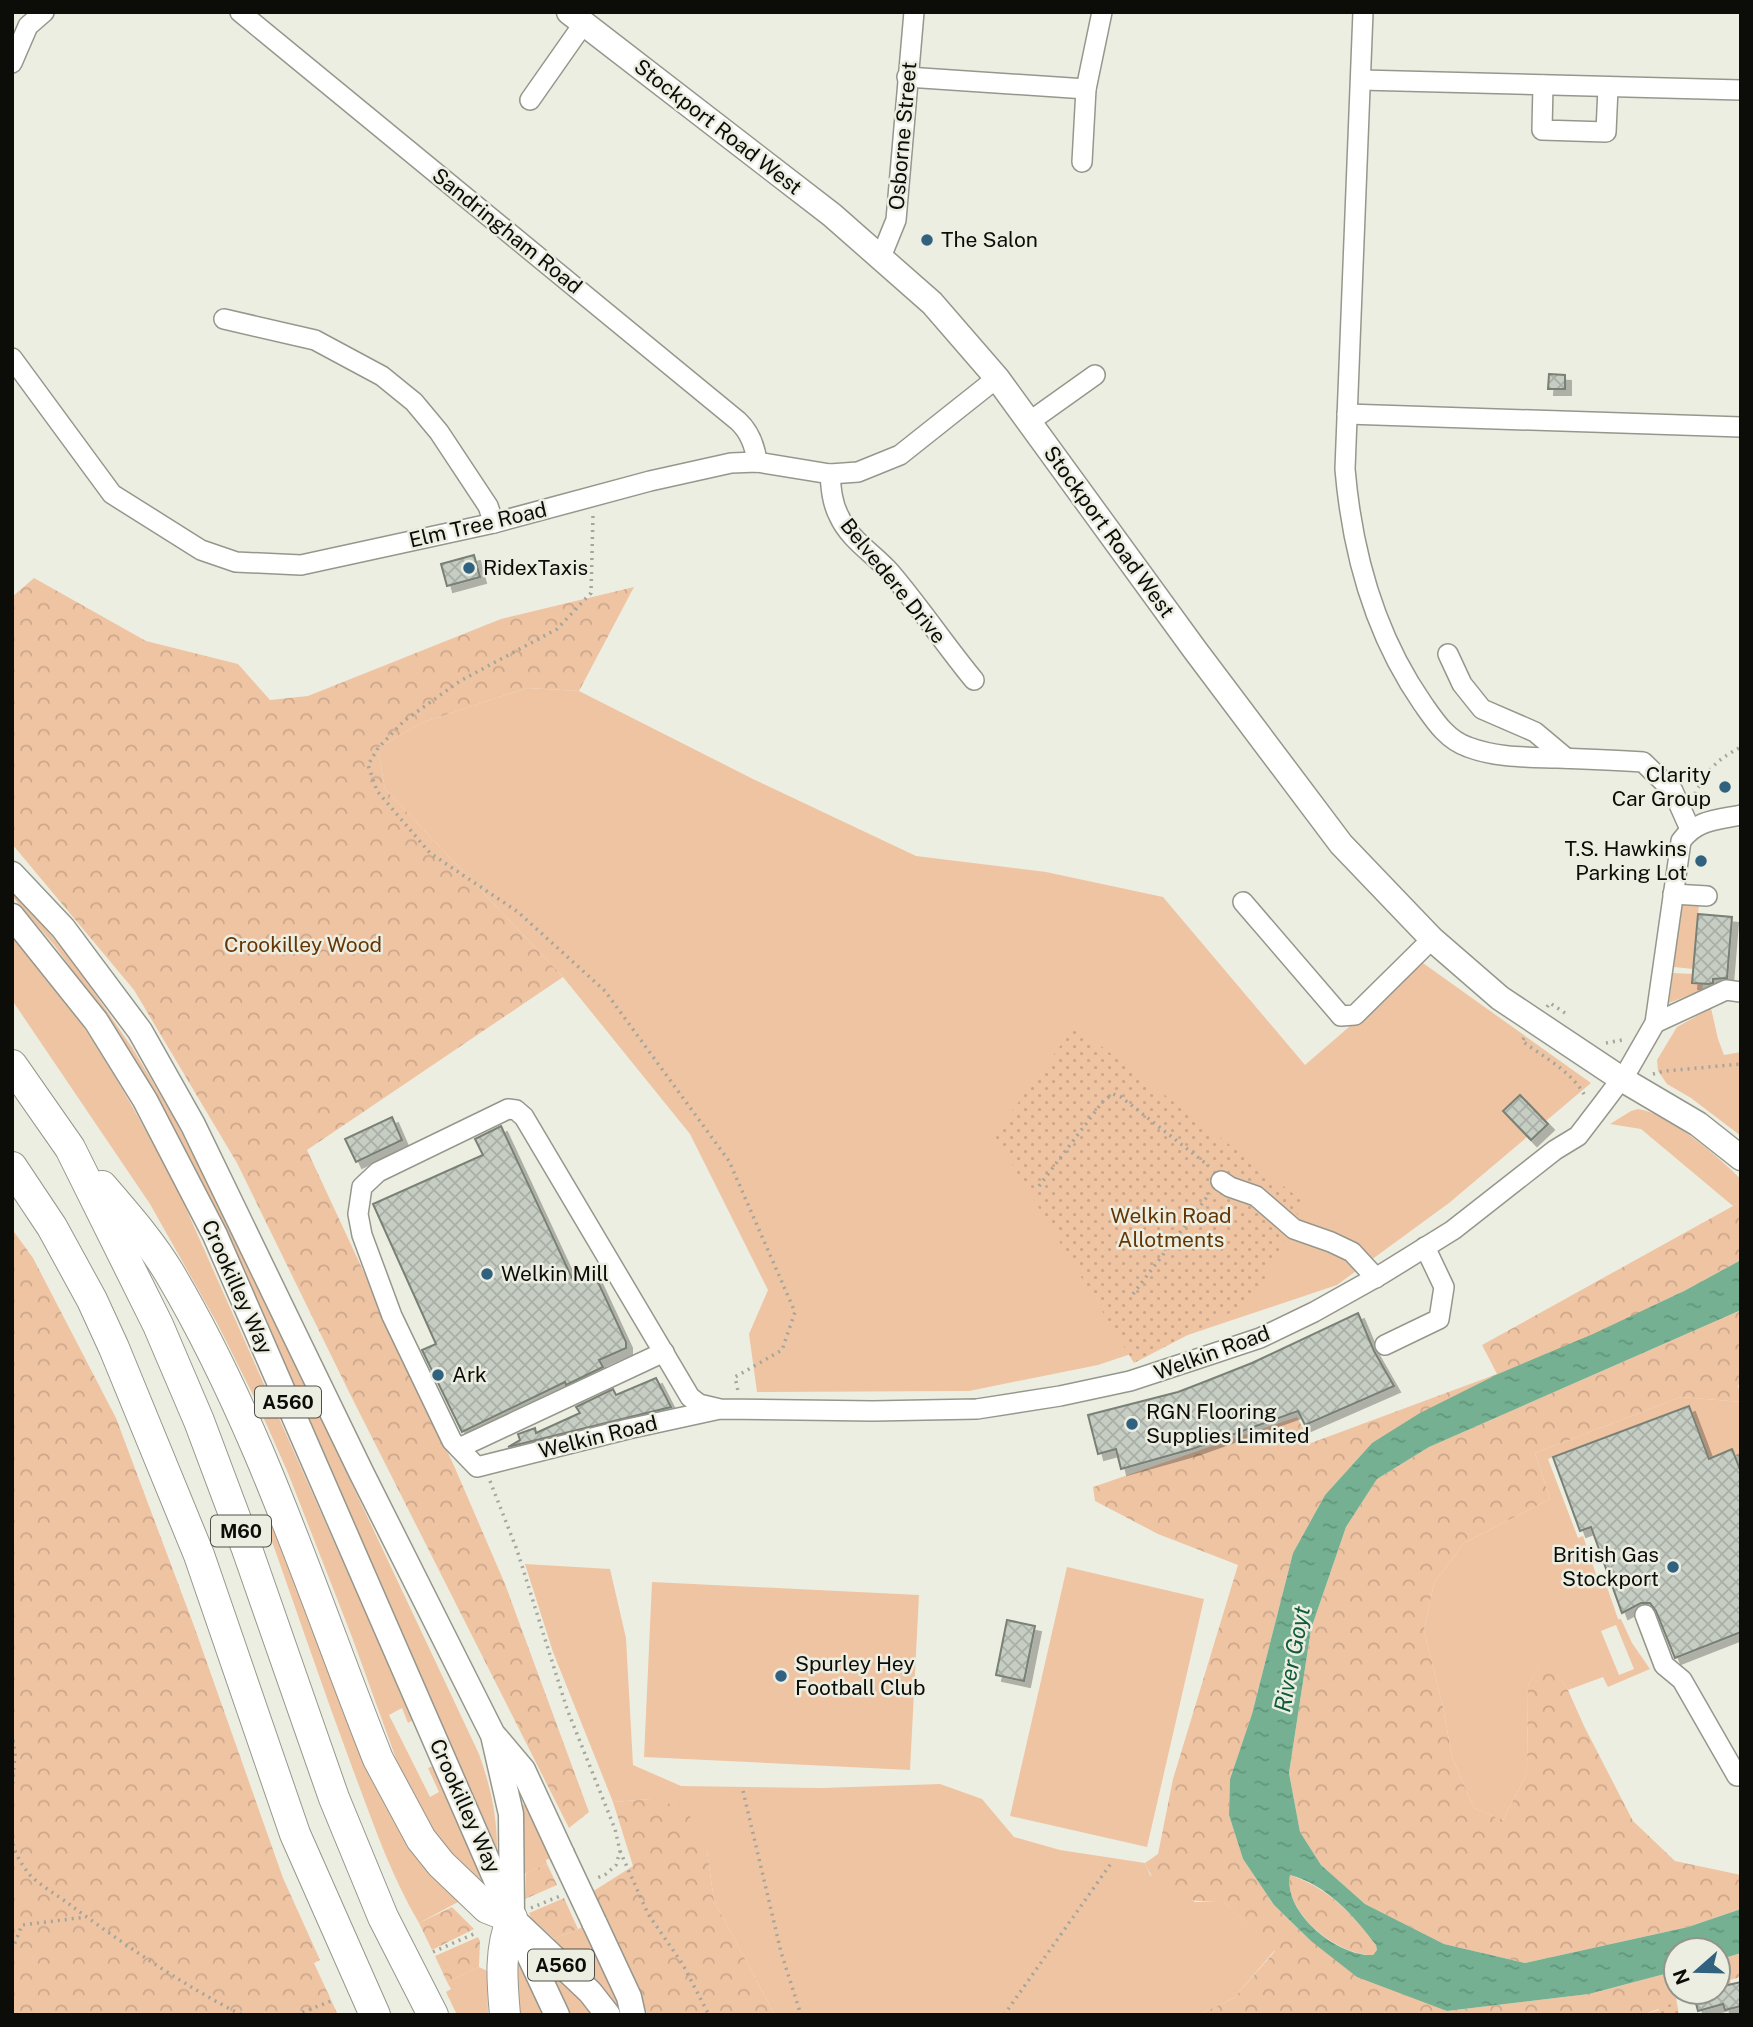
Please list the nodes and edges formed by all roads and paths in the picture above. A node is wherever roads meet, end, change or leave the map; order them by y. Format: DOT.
graph roads {
  1 [pos="44,12"];
  2 [pos="240,12"];
  3 [pos="914,12"];
  4 [pos="1102,12"];
  5 [pos="1363,12"];
  6 [pos="577,18"];
  7 [pos="12,63"];
  8 [pos="907,77"];
  9 [pos="1361,80"];
  10 [pos="1543,85"];
  11 [pos="1608,88"];
  12 [pos="1086,89"];
  13 [pos="1741,90"];
  14 [pos="530,100"];
  15 [pos="1082,162"];
  16 [pos="881,257"];
  17 [pos="223,319"];
  18 [pos="12,358"];
  19 [pos="1095,375"];
  20 [pos="997,378"];
  21 [pos="1347,414"];
  22 [pos="1029,422"];
  23 [pos="1741,427"];
  24 [pos="757,462"];
  25 [pos="830,474"];
  26 [pos="594,496"];
  27 [pos="494,523"];
  28 [pos="1448,654"];
  29 [pos="974,680"];
  30 [pos="1741,747"];
  31 [pos="1566,758"];
  32 [pos="1741,814"];
  33 [pos="1690,829"];
  34 [pos="12,874"];
  35 [pos="1673,894"];
  36 [pos="1707,896"];
  37 [pos="1243,902"];
  38 [pos="12,916"];
  39 [pos="1432,939"];
  40 [pos="1741,992"];
  41 [pos="1655,1023"];
  42 [pos="1522,1041"];
  43 [pos="1741,1064"];
  44 [pos="12,1065"];
  45 [pos="1620,1078"];
  46 [pos="1595,1115"];
  47 [pos="70,1148"];
  48 [pos="1741,1158"];
  49 [pos="12,1167"];
  50 [pos="1222,1181"];
  51 [pos="1039,1186"];
  52 [pos="1425,1247"];
  53 [pos="1376,1278"];
  54 [pos="1133,1294"];
  55 [pos="1384,1345"];
  56 [pos="664,1352"];
  57 [pos="742,1407"];
  58 [pos="720,1409"];
  59 [pos="459,1448"];
  60 [pos="477,1466"];
  61 [pos="1645,1615"];
  62 [pos="12,1733"];
  63 [pos="493,1735"];
  64 [pos="1741,1774"];
  65 [pos="743,1791"];
  66 [pos="12,1793"];
  67 [pos="12,1837"];
  68 [pos="620,1851"];
  69 [pos="1112,1862"];
  70 [pos="590,1882"];
  71 [pos="561,1895"];
  72 [pos="519,1914"];
  73 [pos="86,1917"];
  74 [pos="476,1933"];
  75 [pos="12,1950"];
  76 [pos="433,1952"];
  77 [pos="331,2001"];
  78 [pos="242,2015"];
  79 [pos="296,2015"];
  80 [pos="375,2015"];
  81 [pos="433,2015"];
  82 [pos="505,2015"];
  83 [pos="557,2015"];
  84 [pos="608,2015"];
  85 [pos="633,2015"];
  86 [pos="709,2015"];
  87 [pos="801,2015"];
  88 [pos="1004,2015"];
  1 -- 7 [label="street"];
  2 -- 24 [label="street, Sandringham Road"];
  3 -- 8 [label="street, Osborne Street"];
  4 -- 12 [label="street"];
  5 -- 9 [label="street"];
  6 -- 14 [label="street"];
  6 -- 16 [label="main road, Stockport Road West"];
  8 -- 12 [label="street"];
  8 -- 16 [label="street, Osborne Street"];
  9 -- 10 [label="street"];
  9 -- 21 [label="street"];
  10 -- 11 [label="street"];
  10 -- 11 [label="street"];
  11 -- 13 [label="street"];
  12 -- 15 [label="street"];
  16 -- 20 [label="main road, Stockport Road West"];
  17 -- 27 [label="street"];
  18 -- 27 [label="street, Elm Tree Road"];
  19 -- 22 [label="street"];
  20 -- 22 [label="main road, Stockport Road West"];
  20 -- 25 [label="street, Elm Tree Road"];
  21 -- 23 [label="street"];
  21 -- 31 [label="street"];
  22 -- 39 [label="main road, Stockport Road West"];
  24 -- 25 [label="street, Elm Tree Road"];
  24 -- 26 [label="street, Elm Tree Road"];
  25 -- 29 [label="street, Belvedere Drive"];
  26 -- 27 [label="street, Elm Tree Road"];
  26 -- 57 [label="path"];
  28 -- 31 [label="street"];
  30 -- 33 [label="path"];
  31 -- 33 [label="street"];
  32 -- 33 [label="street"];
  33 -- 35 [label="street, Welkin Road"];
  34 -- 63 [label="main road, Crookilley Way / A560"];
  35 -- 36 [label="street"];
  35 -- 41 [label="street, Welkin Road"];
  37 -- 39 [label="street"];
  38 -- 72 [label="main road, Crookilley Way / A560"];
  39 -- 45 [label="main road, Stockport Road West"];
  40 -- 41 [label="street"];
  41 -- 45 [label="street, Welkin Road"];
  42 -- 46 [label="path"];
  43 -- 45 [label="path"];
  44 -- 47 [label="highway, M60"];
  45 -- 46 [label="street, Welkin Road"];
  45 -- 48 [label="main road, Stockport Road West"];
  46 -- 52 [label="street, Welkin Road"];
  47 -- 72 [label="highway, M60"];
  47 -- 81 [label="highway, M60"];
  49 -- 80 [label="highway, M60"];
  50 -- 51 [label="path"];
  50 -- 53 [label="street"];
  50 -- 54 [label="path"];
  52 -- 53 [label="street, Welkin Road"];
  52 -- 55 [label="street"];
  53 -- 57 [label="street, Welkin Road"];
  56 -- 58 [label="street, Welkin Road"];
  56 -- 59 [label="street"];
  56 -- 59 [label="street"];
  57 -- 58 [label="street, Welkin Road"];
  58 -- 60 [label="street, Welkin Road"];
  59 -- 60 [label="street"];
  60 -- 68 [label="path"];
  61 -- 64 [label="street"];
  62 -- 66 [label="path"];
  63 -- 72 [label="main road, Crookilley Way / A560"];
  63 -- 85 [label="main road, Crookilley Way / A560, bridge"];
  65 -- 87 [label="path"];
  67 -- 73 [label="path"];
  68 -- 70 [label="path"];
  68 -- 86 [label="path"];
  69 -- 88 [label="path"];
  71 -- 72 [label="path"];
  72 -- 82 [label="highway"];
  72 -- 83 [label="main road, Crookilley Way / A560"];
  72 -- 84 [label="main road, Crookilley Way / A560"];
  73 -- 75 [label="path"];
  73 -- 78 [label="path"];
  74 -- 76 [label="path"];
  77 -- 79 [label="path"];
}
